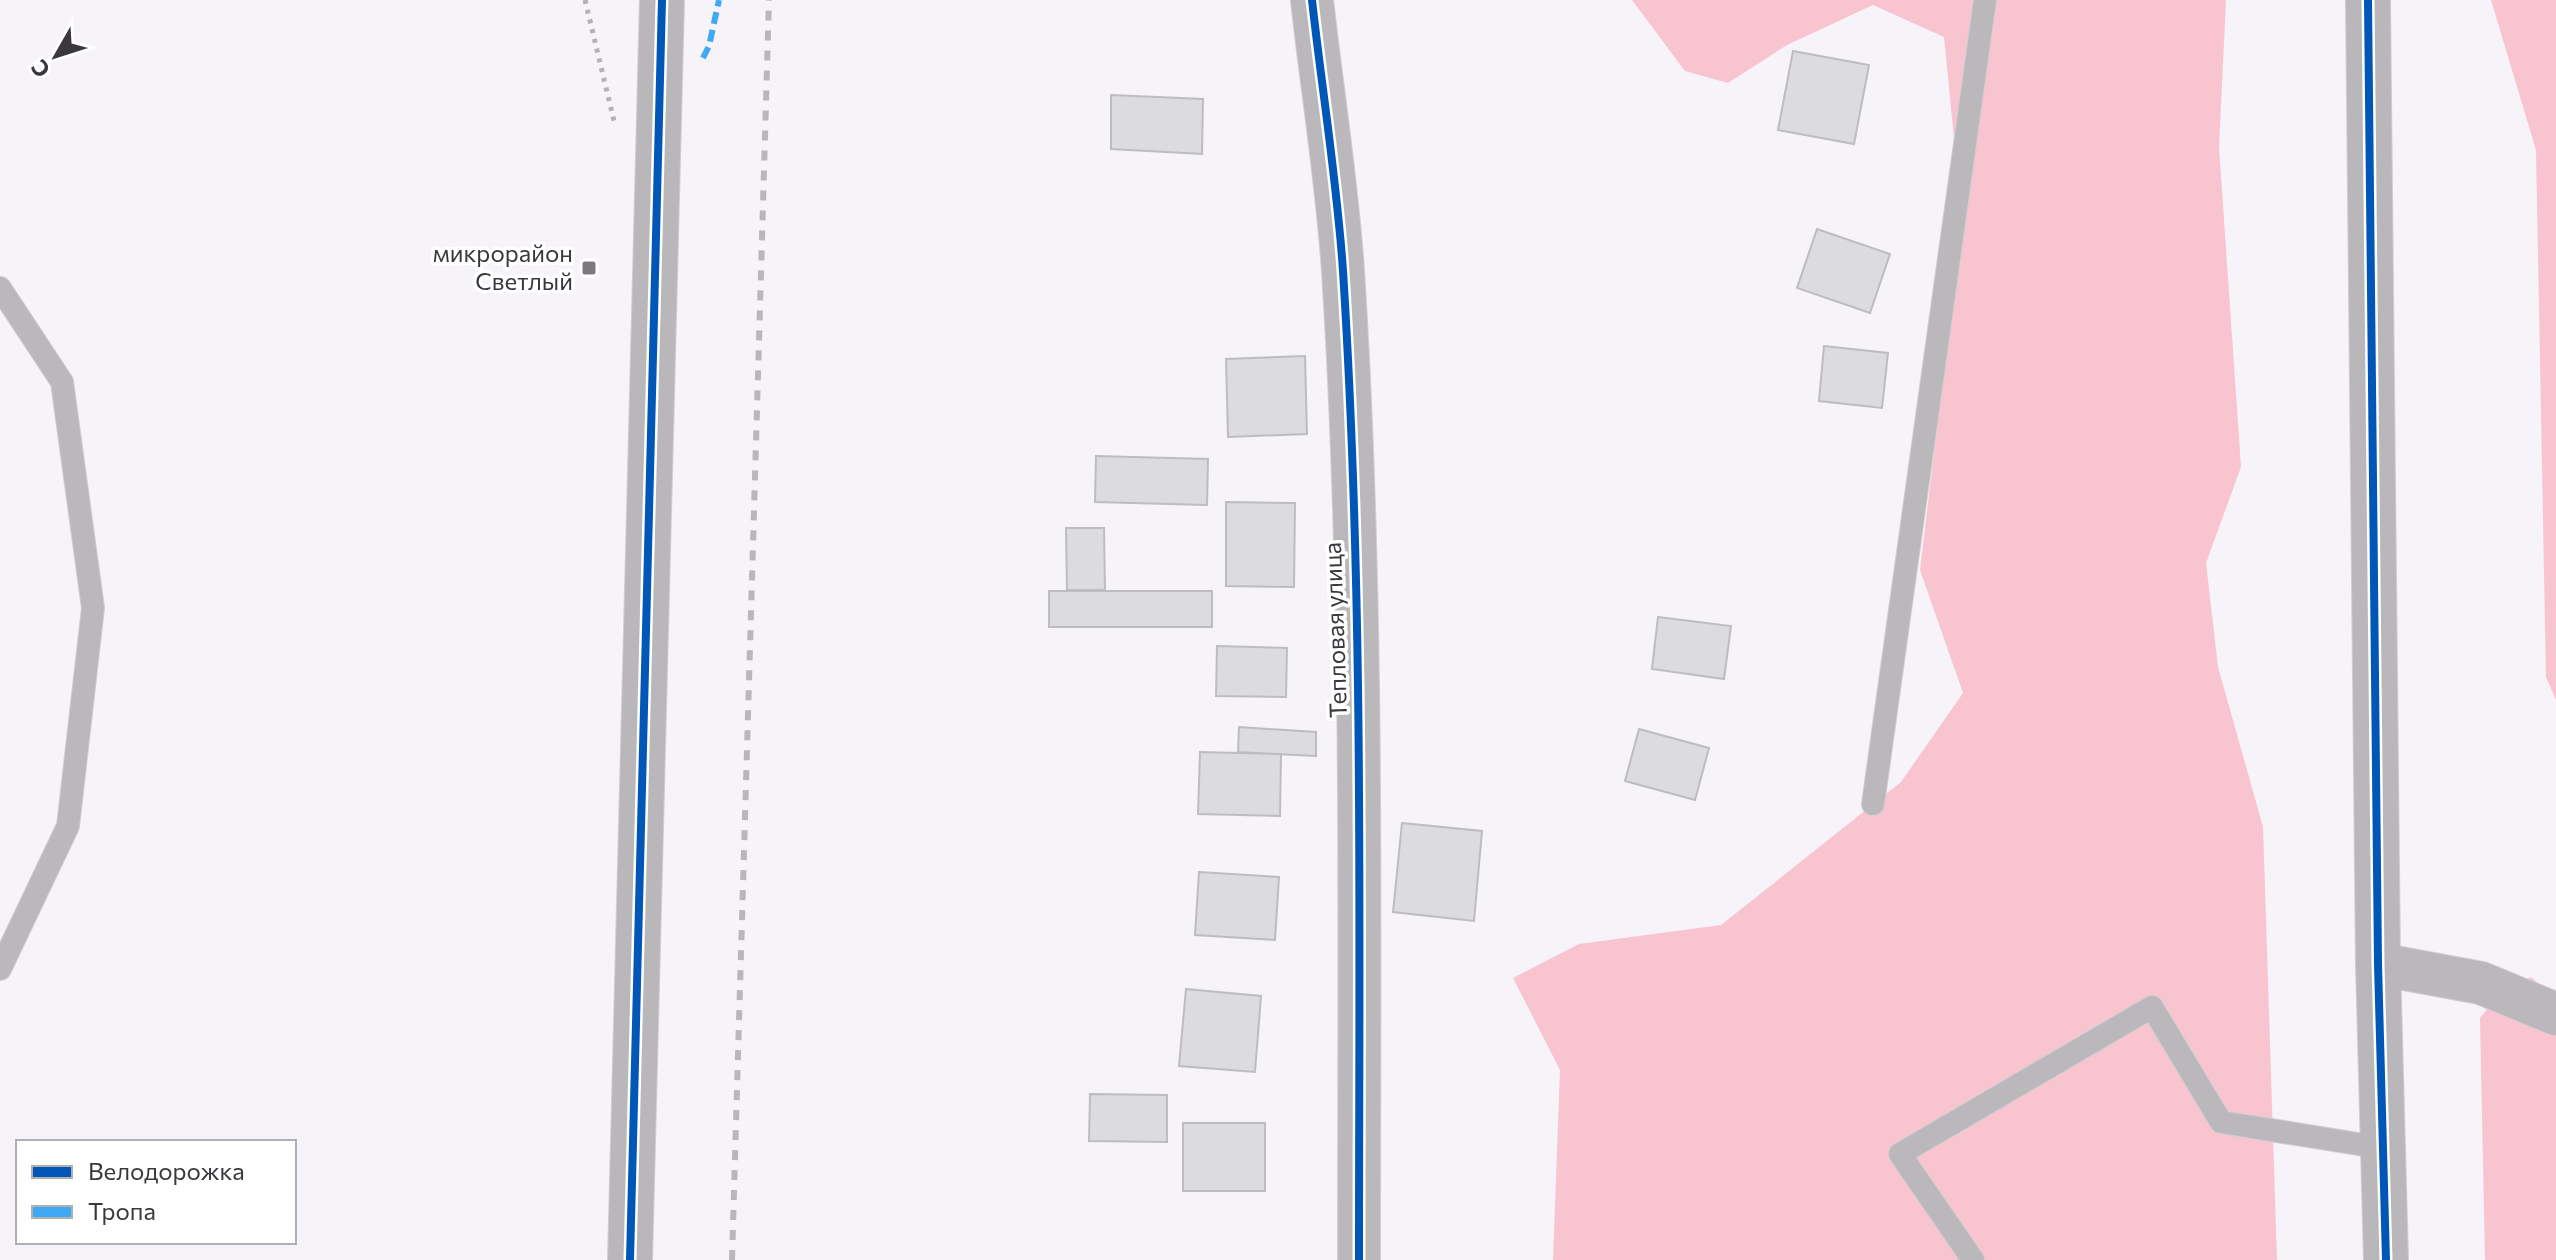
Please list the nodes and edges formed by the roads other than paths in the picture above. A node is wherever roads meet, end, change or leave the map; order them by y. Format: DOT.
graph roads {
  1 [pos="662,0"];
  2 [pos="1312,0"];
  3 [pos="1985,0"];
  4 [pos="2368,0"];
  5 [pos="0,288"];
  6 [pos="1873,804"];
  7 [pos="2378,964"];
  8 [pos="0,969"];
  9 [pos="2556,1014"];
  10 [pos="2383,1148"];
  11 [pos="630,1260"];
  12 [pos="1359,1260"];
  13 [pos="1973,1260"];
  14 [pos="2386,1260"];
  1 -- 11 [label="street"];
  2 -- 12 [label="street, Тепловая улица"];
  3 -- 6 [label="lane"];
  4 -- 7 [label="street"];
  5 -- 8 [label="lane"];
  7 -- 9 [label="street"];
  7 -- 10 [label="street"];
  10 -- 13 [label="lane"];
  10 -- 14 [label="street"];
}
